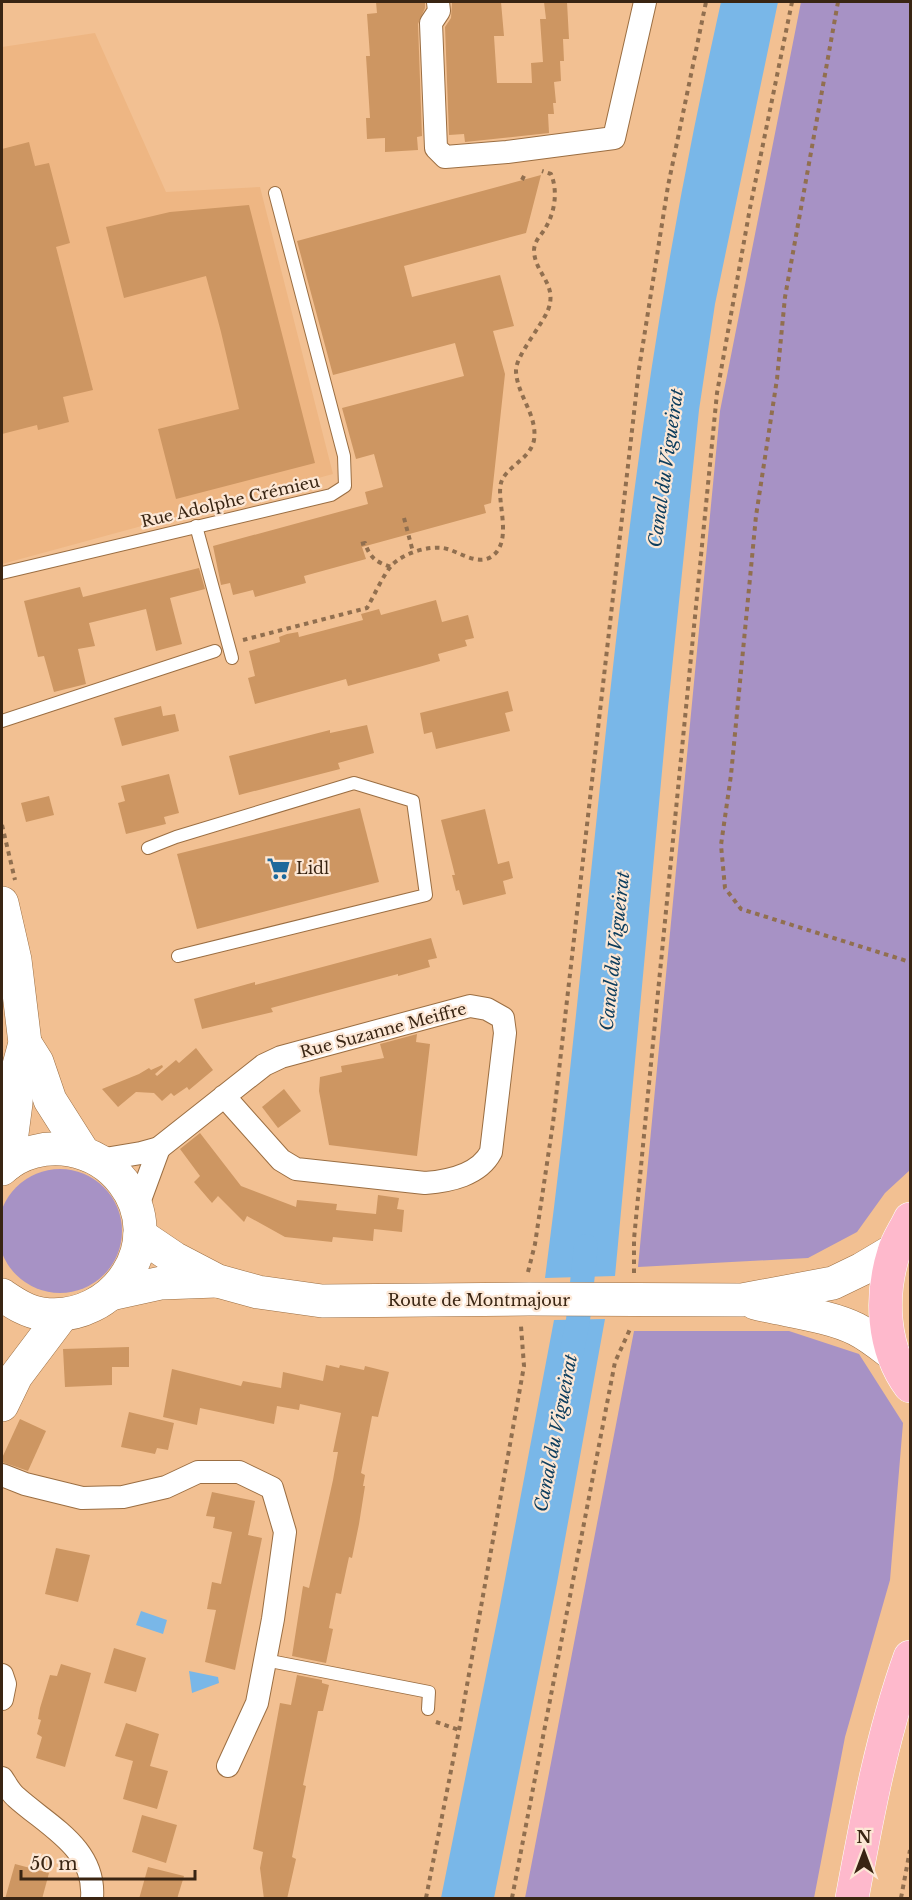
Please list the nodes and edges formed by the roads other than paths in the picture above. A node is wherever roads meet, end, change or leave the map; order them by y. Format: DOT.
graph roads {
  1 [pos="438,2"];
  2 [pos="645,2"];
  3 [pos="275,193"];
  4 [pos="196,526"];
  5 [pos="2,573"];
  6 [pos="215,651"];
  7 [pos="232,658"];
  8 [pos="2,721"];
  9 [pos="148,848"];
  10 [pos="2,903"];
  11 [pos="178,956"];
  12 [pos="8,960"];
  13 [pos="25,1043"];
  14 [pos="224,1096"];
  15 [pos="159,1148"];
  16 [pos="91,1156"];
  17 [pos="5,1166"];
  18 [pos="910,1219"];
  19 [pos="138,1222"];
  20 [pos="894,1250"];
  21 [pos="218,1281"];
  22 [pos="111,1294"];
  23 [pos="2,1296"];
  24 [pos="742,1300"];
  25 [pos="62,1315"];
  26 [pos="895,1356"];
  27 [pos="910,1386"];
  28 [pos="2,1405"];
  29 [pos="2,1475"];
  30 [pos="910,1657"];
  31 [pos="265,1660"];
  32 [pos="2,1675"];
  33 [pos="2,1699"];
  34 [pos="428,1709"];
  35 [pos="228,1766"];
  36 [pos="2,1778"];
  37 [pos="92,1899"];
  38 [pos="852,1899"];
  1 -- 2 [label="street"];
  3 -- 4 [label="lane, Rue Adolphe Crémieu"];
  4 -- 5 [label="lane, Rue Adolphe Crémieu"];
  4 -- 7 [label="lane"];
  6 -- 8 [label="lane"];
  9 -- 11 [label="lane"];
  10 -- 12 [label="main road"];
  12 -- 13 [label="main road"];
  13 -- 16 [label="main road"];
  13 -- 17 [label="main road"];
  14 -- 14 [label="street, Rue Suzanne Meiffre"];
  14 -- 15 [label="street, Rue Suzanne Meiffre"];
  15 -- 16 [label="street, Rue Suzanne Meiffre"];
  15 -- 19 [label="street"];
  16 -- 17 [label="main road"];
  16 -- 19 [label="main road"];
  18 -- 20 [label="main road"];
  19 -- 21 [label="main road, Route de Montmajour"];
  19 -- 22 [label="main road"];
  20 -- 24 [label="main road, Route de Montmajour"];
  20 -- 26 [label="main road"];
  21 -- 22 [label="main road, Route de Montmajour"];
  21 -- 24 [label="main road, Route de Montmajour"];
  22 -- 25 [label="main road"];
  23 -- 25 [label="main road"];
  24 -- 26 [label="main road, Route de Montmajour"];
  25 -- 28 [label="main road"];
  26 -- 27 [label="main road"];
  29 -- 31 [label="street"];
  30 -- 38 [label="main road"];
  31 -- 34 [label="lane"];
  31 -- 35 [label="street"];
  32 -- 33 [label="street"];
  36 -- 37 [label="street"];
}
